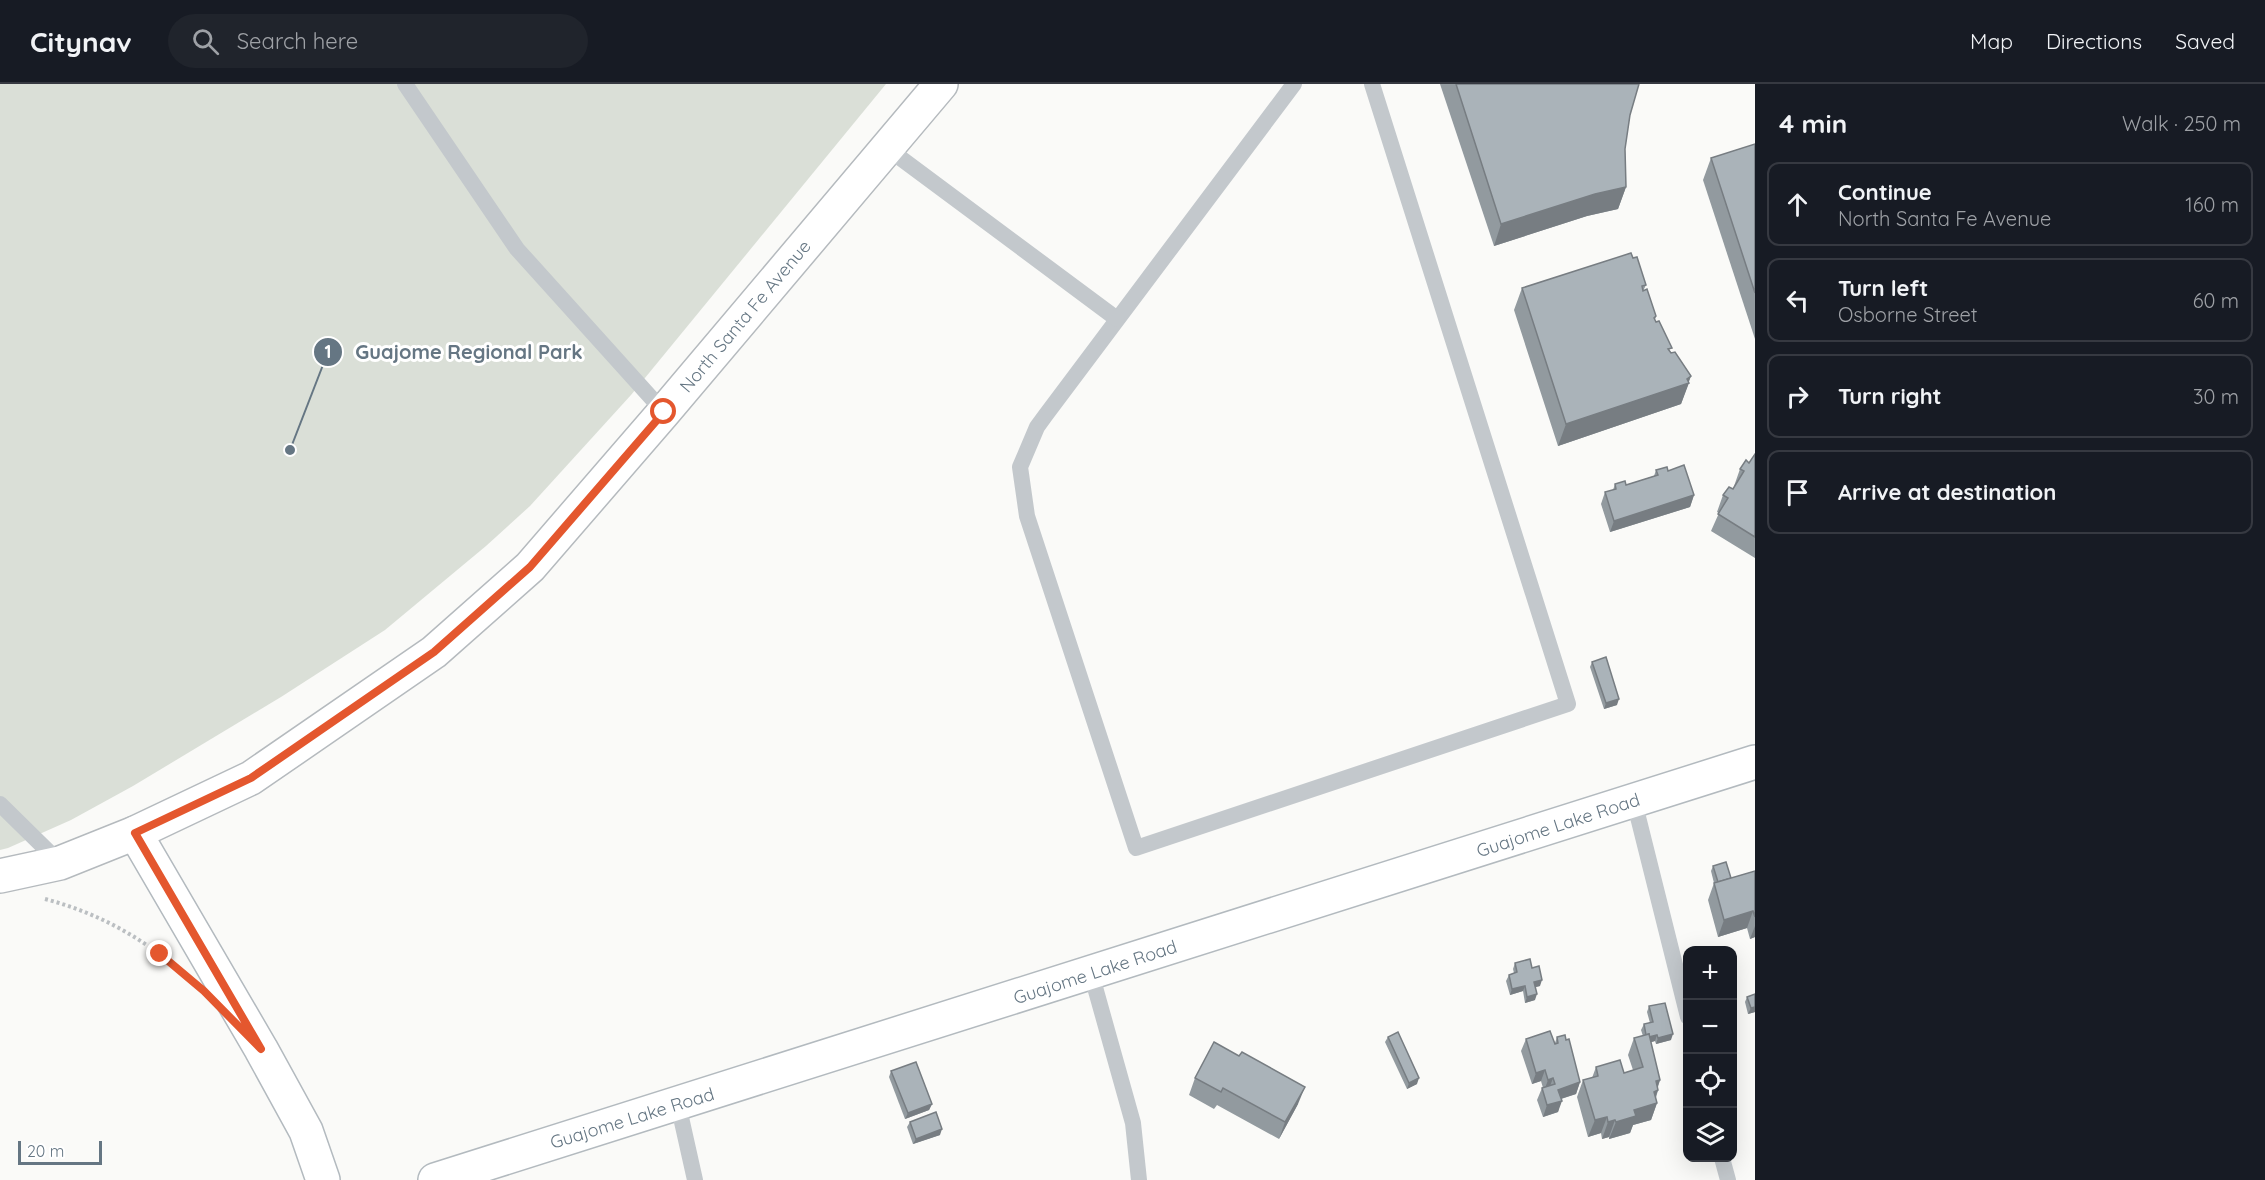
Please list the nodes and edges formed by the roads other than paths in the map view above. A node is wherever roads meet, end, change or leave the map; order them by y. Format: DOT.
graph roads {
  1 [pos="941,84"];
  2 [pos="1294,84"];
  3 [pos="1372,84"];
  4 [pos="413,87"];
  5 [pos="887,148"];
  6 [pos="1117,319"];
  7 [pos="664,412"];
  8 [pos="1755,762"];
  9 [pos="1634,801"];
  10 [pos="0,804"];
  11 [pos="135,833"];
  12 [pos="60,863"];
  13 [pos="0,876"];
  14 [pos="1091,973"];
  15 [pos="1684,1000"];
  16 [pos="678,1104"];
  17 [pos="1723,1162"];
  18 [pos="455,1177"];
  19 [pos="323,1180"];
  20 [pos="695,1180"];
  21 [pos="1139,1180"];
  22 [pos="1728,1180"];
  1 -- 5 [label="street, North Santa Fe Avenue"];
  2 -- 6 [label="lane"];
  3 -- 6 [label="lane"];
  4 -- 7 [label="lane"];
  5 -- 6 [label="lane"];
  5 -- 7 [label="street, North Santa Fe Avenue"];
  7 -- 11 [label="street, North Santa Fe Avenue"];
  8 -- 9 [label="street, Guajome Lake Road"];
  9 -- 14 [label="street, Guajome Lake Road"];
  9 -- 15 [label="lane"];
  10 -- 12 [label="lane"];
  11 -- 12 [label="street, North Santa Fe Avenue"];
  11 -- 19 [label="street"];
  12 -- 13 [label="street, North Santa Fe Avenue"];
  14 -- 16 [label="street, Guajome Lake Road"];
  14 -- 21 [label="lane"];
  16 -- 18 [label="street, Guajome Lake Road"];
  16 -- 20 [label="lane"];
  17 -- 22 [label="lane"];
}
